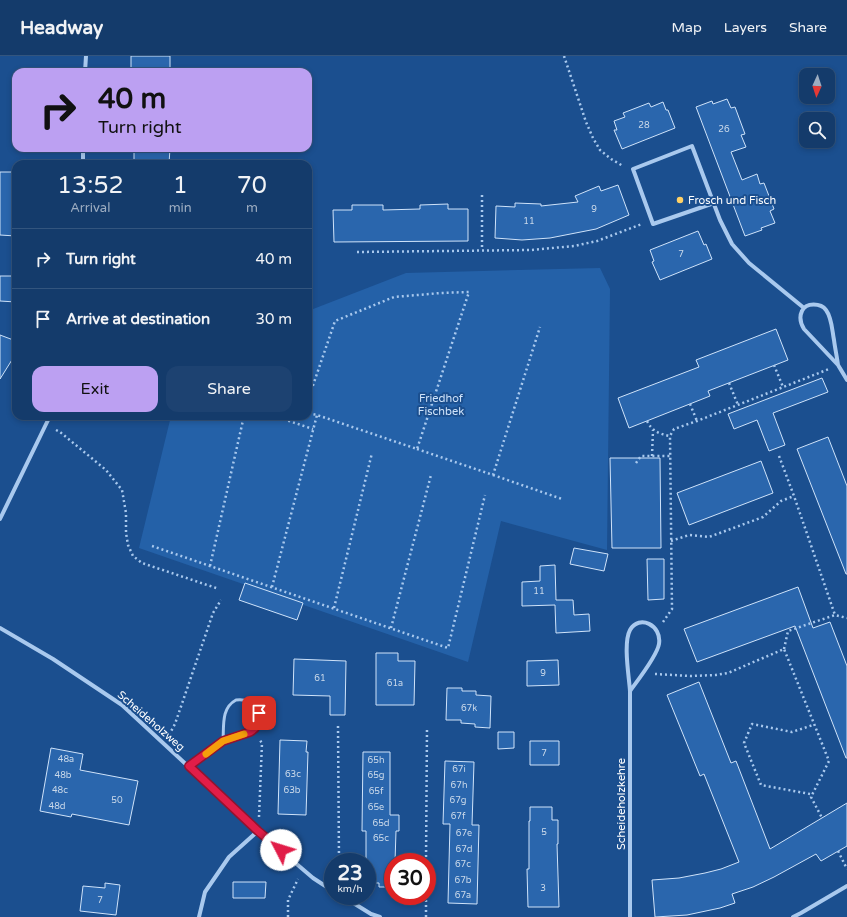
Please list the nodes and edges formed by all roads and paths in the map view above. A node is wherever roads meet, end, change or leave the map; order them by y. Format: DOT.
graph roads {
  1 [pos="86,56"];
  2 [pos="564,56"];
  3 [pos="85,68"];
  4 [pos="633,169"];
  5 [pos="482,195"];
  6 [pos="714,203"];
  7 [pos="651,220"];
  8 [pos="482,250"];
  9 [pos="357,252"];
  10 [pos="804,308"];
  11 [pos="540,327"];
  12 [pos="774,365"];
  13 [pos="838,365"];
  14 [pos="847,380"];
  15 [pos="729,383"];
  16 [pos="783,387"];
  17 [pos="312,388"];
  18 [pos="690,404"];
  19 [pos="738,405"];
  20 [pos="312,414"];
  21 [pos="317,415"];
  22 [pos="48,420"];
  23 [pos="243,420"];
  24 [pos="286,420"];
  25 [pos="647,421"];
  26 [pos="697,421"];
  27 [pos="46,424"];
  28 [pos="314,429"];
  29 [pos="653,429"];
  30 [pos="670,436"];
  31 [pos="417,449"];
  32 [pos="372,453"];
  33 [pos="652,456"];
  34 [pos="670,456"];
  35 [pos="779,456"];
  36 [pos="636,463"];
  37 [pos="431,475"];
  38 [pos="494,475"];
  39 [pos="485,495"];
  40 [pos="794,496"];
  41 [pos="562,498"];
  42 [pos="0,519"];
  43 [pos="671,541"];
  44 [pos="152,546"];
  45 [pos="210,566"];
  46 [pos="272,587"];
  47 [pos="219,589"];
  48 [pos="221,600"];
  49 [pos="334,608"];
  50 [pos="835,615"];
  51 [pos="847,618"];
  52 [pos="0,628"];
  53 [pos="391,628"];
  54 [pos="657,630"];
  55 [pos="784,649"];
  56 [pos="643,672"];
  57 [pos="630,691"];
  58 [pos="813,725"];
  59 [pos="338,726"];
  60 [pos="427,727"];
  61 [pos="253,730"];
  62 [pos="223,741"];
  63 [pos="165,745"];
  64 [pos="189,766"];
  65 [pos="810,794"];
  66 [pos="822,818"];
  67 [pos="258,831"];
  68 [pos="838,851"];
  69 [pos="339,853"];
  70 [pos="426,853"];
  71 [pos="847,869"];
  72 [pos="303,870"];
  73 [pos="324,885"];
  74 [pos="847,886"];
  75 [pos="356,905"];
  76 [pos="426,905"];
  77 [pos="199,917"];
  78 [pos="288,917"];
  79 [pos="380,917"];
  80 [pos="426,917"];
  81 [pos="630,917"];
  82 [pos="793,917"];
  1 -- 3 [label="street"];
  2 -- 4 [label="path"];
  4 -- 6 [label="street"];
  4 -- 7 [label="street"];
  5 -- 8 [label="path"];
  6 -- 7 [label="street"];
  6 -- 10 [label="street"];
  7 -- 8 [label="path"];
  8 -- 9 [label="path"];
  10 -- 13 [label="street"];
  10 -- 13 [label="street"];
  11 -- 38 [label="path"];
  12 -- 16 [label="path"];
  13 -- 14 [label="street"];
  13 -- 16 [label="path"];
  15 -- 19 [label="path"];
  16 -- 19 [label="path"];
  17 -- 31 [label="path"];
  18 -- 26 [label="path"];
  19 -- 26 [label="path"];
  20 -- 21 [label="path"];
  21 -- 28 [label="path"];
  21 -- 31 [label="path"];
  22 -- 27 [label="street"];
  23 -- 45 [label="path"];
  24 -- 28 [label="path"];
  25 -- 29 [label="path"];
  26 -- 30 [label="path"];
  27 -- 42 [label="street"];
  27 -- 47 [label="path"];
  28 -- 46 [label="path"];
  29 -- 30 [label="path"];
  29 -- 33 [label="path"];
  30 -- 34 [label="path"];
  31 -- 38 [label="path"];
  32 -- 49 [label="path"];
  33 -- 34 [label="path"];
  33 -- 36 [label="path"];
  34 -- 43 [label="path"];
  35 -- 40 [label="path"];
  37 -- 53 [label="path"];
  38 -- 41 [label="path"];
  39 -- 53 [label="path"];
  40 -- 43 [label="path"];
  40 -- 50 [label="path"];
  43 -- 54 [label="path"];
  44 -- 45 [label="path"];
  45 -- 46 [label="path"];
  46 -- 49 [label="path"];
  48 -- 63 [label="path"];
  49 -- 53 [label="path"];
  50 -- 51 [label="path"];
  50 -- 55 [label="path"];
  52 -- 63 [label="street, Scheideholzweg"];
  54 -- 56 [label="street"];
  54 -- 57 [label="street, Scheideholzkehre"];
  55 -- 56 [label="path"];
  55 -- 66 [label="path"];
  56 -- 57 [label="street"];
  57 -- 81 [label="street, Scheideholzkehre"];
  58 -- 65 [label="path"];
  59 -- 69 [label="path"];
  60 -- 70 [label="path"];
  61 -- 62 [label="lane"];
  61 -- 62 [label="lane"];
  61 -- 67 [label="path"];
  62 -- 64 [label="lane"];
  63 -- 64 [label="street, Scheideholzweg"];
  64 -- 67 [label="street, Scheideholzweg"];
  67 -- 72 [label="street, Scheideholzweg"];
  67 -- 77 [label="street"];
  68 -- 71 [label="path"];
  72 -- 73 [label="street, Scheideholzweg"];
  72 -- 78 [label="path"];
  74 -- 82 [label="street"];
  75 -- 79 [label="street"];
  76 -- 80 [label="path"];
}
